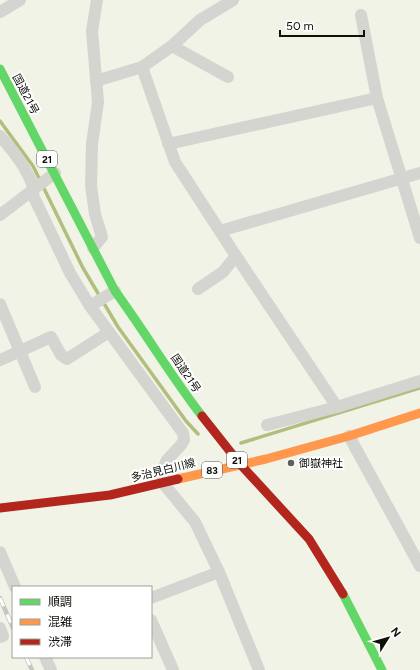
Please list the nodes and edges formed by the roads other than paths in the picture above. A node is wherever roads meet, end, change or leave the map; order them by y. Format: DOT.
graph roads {
  1 [pos="20,0"];
  2 [pos="97,0"];
  3 [pos="233,0"];
  4 [pos="0,12"];
  5 [pos="361,15"];
  6 [pos="172,46"];
  7 [pos="142,67"];
  8 [pos="0,69"];
  9 [pos="228,77"];
  10 [pos="96,81"];
  11 [pos="377,98"];
  12 [pos="0,136"];
  13 [pos="168,144"];
  14 [pos="55,173"];
  15 [pos="420,173"];
  16 [pos="402,178"];
  17 [pos="33,190"];
  18 [pos="0,215"];
  19 [pos="220,231"];
  20 [pos="420,238"];
  21 [pos="93,248"];
  22 [pos="236,256"];
  23 [pos="198,289"];
  24 [pos="115,291"];
  25 [pos="0,304"];
  26 [pos="90,306"];
  27 [pos="109,332"];
  28 [pos="20,351"];
  29 [pos="0,360"];
  30 [pos="420,381"];
  31 [pos="35,387"];
  32 [pos="337,407"];
  33 [pos="420,413"];
  34 [pos="266,425"];
  35 [pos="349,436"];
  36 [pos="240,464"];
  37 [pos="163,483"];
  38 [pos="0,508"];
  39 [pos="0,552"];
  40 [pos="420,566"];
  41 [pos="219,572"];
  42 [pos="15,586"];
  43 [pos="152,598"];
  44 [pos="152,622"];
  45 [pos="0,628"];
  46 [pos="0,637"];
  47 [pos="45,658"];
  48 [pos="51,670"];
  49 [pos="173,670"];
  50 [pos="259,670"];
  51 [pos="382,670"];
  1 -- 4 [label="street"];
  2 -- 10 [label="street"];
  3 -- 6 [label="street"];
  5 -- 11 [label="street"];
  6 -- 7 [label="street"];
  6 -- 9 [label="street"];
  7 -- 10 [label="street"];
  7 -- 13 [label="street"];
  8 -- 14 [label="main road, 国道21号 / 21"];
  10 -- 21 [label="street"];
  11 -- 13 [label="street"];
  11 -- 16 [label="street"];
  12 -- 17 [label="street"];
  13 -- 19 [label="street"];
  14 -- 17 [label="street"];
  14 -- 21 [label="main road, 国道21号 / 21"];
  15 -- 16 [label="street"];
  16 -- 19 [label="street"];
  16 -- 20 [label="street"];
  17 -- 18 [label="street"];
  17 -- 26 [label="street"];
  19 -- 22 [label="street"];
  21 -- 24 [label="main road, 国道21号 / 21"];
  22 -- 23 [label="street"];
  22 -- 32 [label="street"];
  24 -- 26 [label="street"];
  24 -- 36 [label="main road, 国道21号 / 21"];
  25 -- 28 [label="street"];
  26 -- 27 [label="street"];
  27 -- 28 [label="street"];
  27 -- 37 [label="street"];
  28 -- 29 [label="street"];
  28 -- 31 [label="street"];
  30 -- 32 [label="street"];
  32 -- 34 [label="street"];
  33 -- 35 [label="main road, 多治見白川線 / 83"];
  35 -- 36 [label="main road, 多治見白川線 / 83"];
  35 -- 40 [label="street"];
  36 -- 37 [label="main road, 多治見白川線 / 83"];
  36 -- 51 [label="main road, 国道21号 / 21"];
  37 -- 38 [label="main road, 多治見白川線 / 83"];
  37 -- 41 [label="street"];
  39 -- 42 [label="street"];
  41 -- 43 [label="street"];
  41 -- 50 [label="street"];
  44 -- 49 [label="street"];
  45 -- 46 [label="street"];
  47 -- 48 [label="street"];
}
